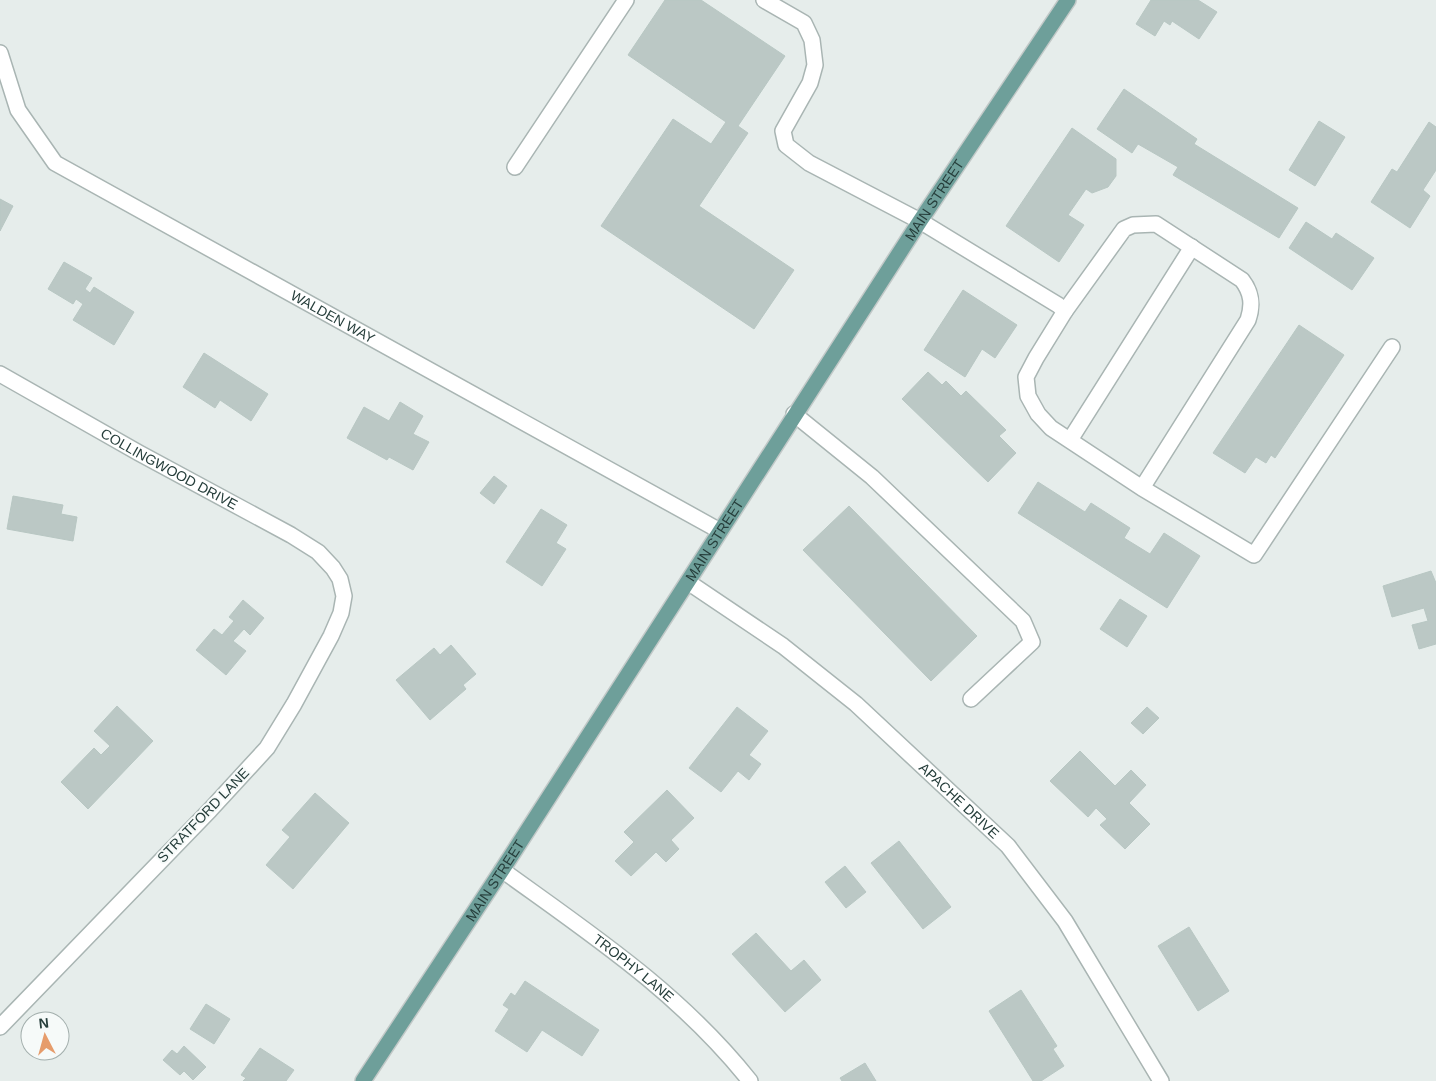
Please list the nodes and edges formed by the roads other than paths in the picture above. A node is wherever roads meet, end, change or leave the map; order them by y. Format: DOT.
graph roads {
  1 [pos="626,0"];
  2 [pos="764,0"];
  3 [pos="1068,0"];
  4 [pos="0,53"];
  5 [pos="514,167"];
  6 [pos="920,221"];
  7 [pos="1192,247"];
  8 [pos="1065,311"];
  9 [pos="1392,347"];
  10 [pos="0,374"];
  11 [pos="794,414"];
  12 [pos="1070,440"];
  13 [pos="1142,488"];
  14 [pos="720,531"];
  15 [pos="334,570"];
  16 [pos="688,582"];
  17 [pos="971,699"];
  18 [pos="502,870"];
  19 [pos="0,1027"];
  20 [pos="363,1081"];
  21 [pos="750,1081"];
  22 [pos="1161,1081"];
  1 -- 5 [label="street"];
  2 -- 6 [label="street"];
  3 -- 6 [label="main road, MAIN STREET"];
  4 -- 14 [label="street, WALDEN WAY"];
  6 -- 8 [label="street"];
  6 -- 11 [label="main road, MAIN STREET"];
  7 -- 8 [label="street"];
  7 -- 12 [label="street"];
  7 -- 13 [label="street"];
  8 -- 12 [label="street"];
  9 -- 13 [label="street"];
  10 -- 15 [label="street, COLLINGWOOD DRIVE"];
  11 -- 14 [label="main road, MAIN STREET"];
  11 -- 17 [label="street"];
  12 -- 13 [label="street"];
  14 -- 16 [label="main road, MAIN STREET"];
  15 -- 19 [label="street, STRATFORD LANE"];
  16 -- 18 [label="main road, MAIN STREET"];
  16 -- 22 [label="street, APACHE DRIVE"];
  18 -- 20 [label="main road, MAIN STREET"];
  18 -- 21 [label="street, TROPHY LANE"];
}
